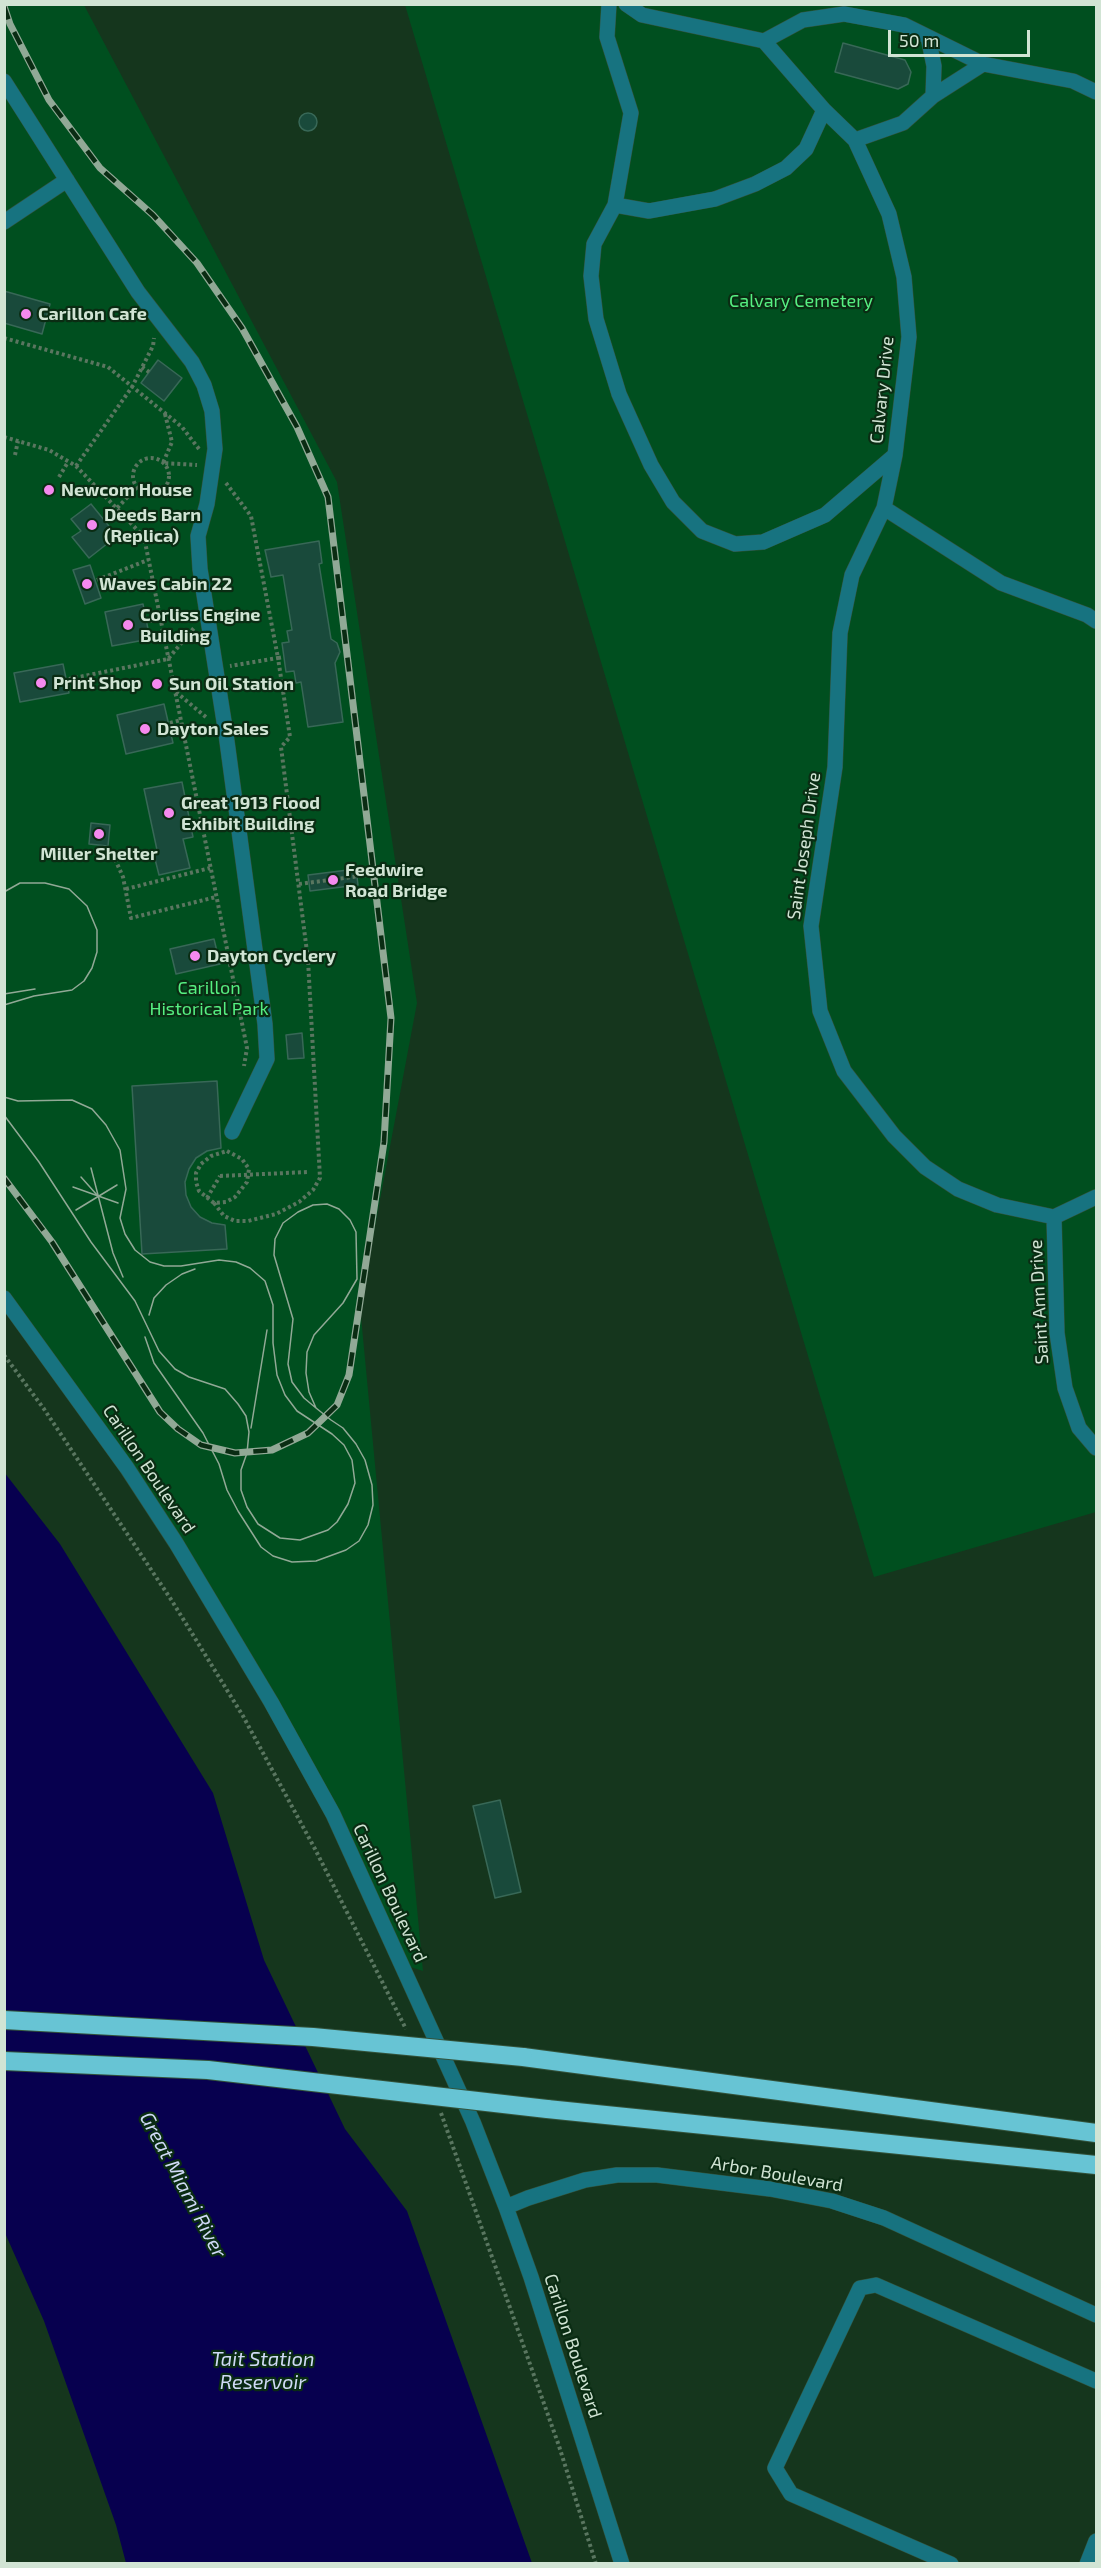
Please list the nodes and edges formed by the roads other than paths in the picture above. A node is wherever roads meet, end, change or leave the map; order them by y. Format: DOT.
graph roads {
  1 [pos="609,4"];
  2 [pos="626,4"];
  3 [pos="928,37"];
  4 [pos="764,41"];
  5 [pos="983,64"];
  6 [pos="4,81"];
  7 [pos="1096,92"];
  8 [pos="933,96"];
  9 [pos="824,110"];
  10 [pos="855,140"];
  11 [pos="67,180"];
  12 [pos="615,205"];
  13 [pos="4,222"];
  14 [pos="895,455"];
  15 [pos="884,508"];
  16 [pos="1093,613"];
  17 [pos="232,1132"];
  18 [pos="1096,1197"];
  19 [pos="1054,1217"];
  20 [pos="4,1298"];
  21 [pos="1096,1448"];
  22 [pos="4,2020"];
  23 [pos="4,2061"];
  24 [pos="1096,2133"];
  25 [pos="1096,2165"];
  26 [pos="506,2207"];
  27 [pos="1096,2315"];
  28 [pos="1096,2381"];
  29 [pos="1096,2541"];
  30 [pos="622,2564"];
  31 [pos="951,2564"];
  32 [pos="1087,2564"];
  1 -- 12 [label="street"];
  2 -- 4 [label="street"];
  3 -- 4 [label="street"];
  3 -- 5 [label="street"];
  3 -- 8 [label="street"];
  4 -- 9 [label="street, Calvary Drive"];
  5 -- 7 [label="street"];
  5 -- 8 [label="street"];
  6 -- 11 [label="street"];
  8 -- 10 [label="street"];
  9 -- 10 [label="street, Calvary Drive"];
  9 -- 12 [label="street"];
  10 -- 14 [label="street, Calvary Drive"];
  11 -- 13 [label="street"];
  11 -- 17 [label="street"];
  12 -- 14 [label="street"];
  14 -- 15 [label="street, Calvary Drive"];
  15 -- 16 [label="street"];
  15 -- 19 [label="street, Saint Joseph Drive"];
  18 -- 19 [label="street"];
  19 -- 21 [label="street, Saint Ann Drive"];
  20 -- 26 [label="street, Carillon Boulevard"];
  22 -- 24 [label="highway, bridge"];
  23 -- 25 [label="highway, bridge"];
  26 -- 27 [label="street, Arbor Boulevard"];
  26 -- 30 [label="street, Carillon Boulevard"];
  28 -- 31 [label="street"];
  29 -- 32 [label="street"];
}
